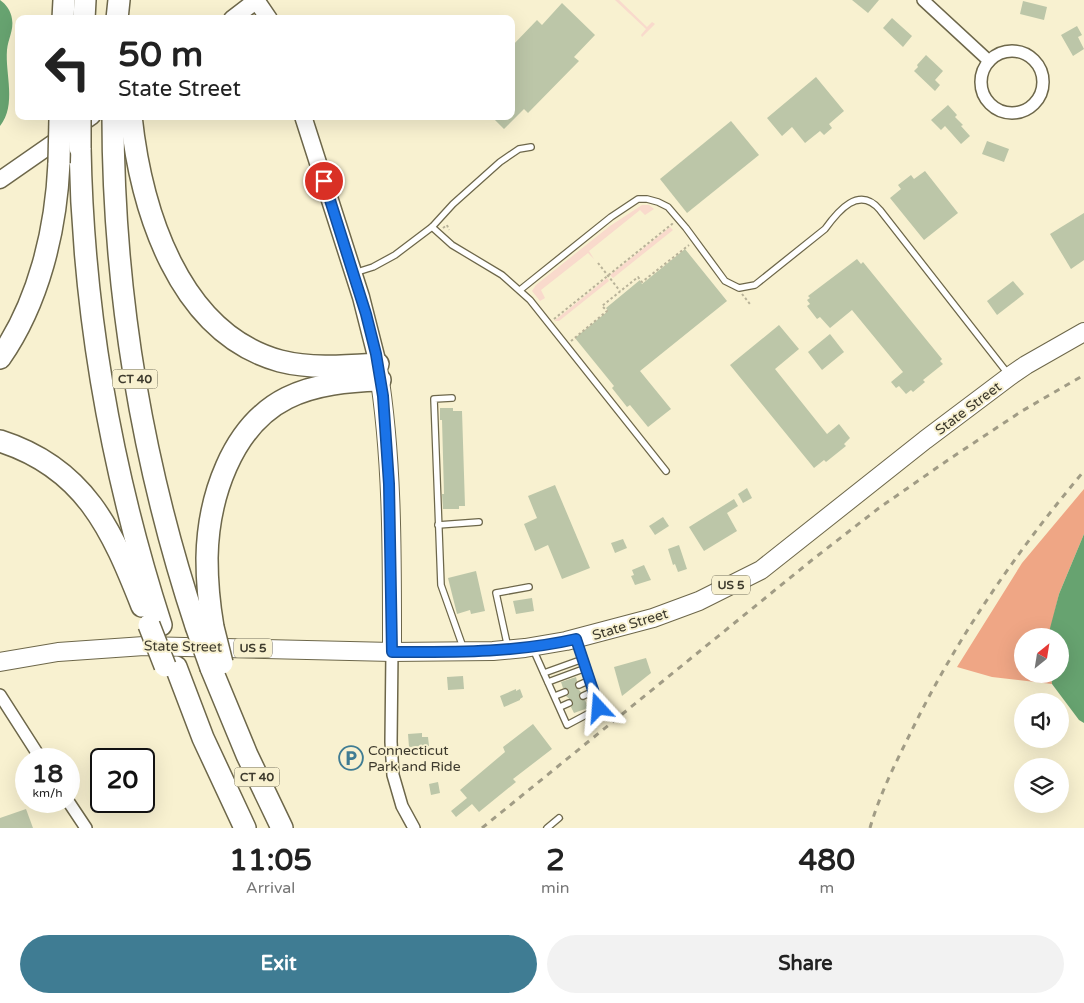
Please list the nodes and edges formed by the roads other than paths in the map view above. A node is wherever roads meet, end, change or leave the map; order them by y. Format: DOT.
graph roads {
  1 [pos="64,0"];
  2 [pos="85,0"];
  3 [pos="119,0"];
  4 [pos="129,0"];
  5 [pos="257,0"];
  6 [pos="923,0"];
  7 [pos="62,15"];
  8 [pos="84,15"];
  9 [pos="117,15"];
  10 [pos="128,15"];
  11 [pos="237,15"];
  12 [pos="266,15"];
  13 [pos="989,61"];
  14 [pos="66,120"];
  15 [pos="68,120"];
  16 [pos="86,120"];
  17 [pos="119,120"];
  18 [pos="119,120"];
  19 [pos="304,120"];
  20 [pos="531,147"];
  21 [pos="0,180"];
  22 [pos="432,227"];
  23 [pos="354,274"];
  24 [pos="520,290"];
  25 [pos="1084,332"];
  26 [pos="0,358"];
  27 [pos="379,372"];
  28 [pos="1010,376"];
  29 [pos="452,398"];
  30 [pos="0,441"];
  31 [pos="666,470"];
  32 [pos="479,522"];
  33 [pos="438,524"];
  34 [pos="529,588"];
  35 [pos="155,625"];
  36 [pos="205,626"];
  37 [pos="576,639"];
  38 [pos="532,647"];
  39 [pos="509,650"];
  40 [pos="392,652"];
  41 [pos="465,652"];
  42 [pos="583,659"];
  43 [pos="0,662"];
  44 [pos="586,668"];
  45 [pos="544,673"];
  46 [pos="590,680"];
  47 [pos="548,682"];
  48 [pos="579,685"];
  49 [pos="564,692"];
  50 [pos="594,692"];
  51 [pos="0,695"];
  52 [pos="555,696"];
  53 [pos="583,696"];
  54 [pos="569,703"];
  55 [pos="560,707"];
  56 [pos="34,748"];
  57 [pos="76,813"];
  58 [pos="560,818"];
  59 [pos="86,828"];
  60 [pos="244,828"];
  61 [pos="282,828"];
  62 [pos="414,828"];
  63 [pos="547,828"];
  1 -- 7 [label="highway"];
  2 -- 8 [label="highway"];
  3 -- 9 [label="highway"];
  4 -- 10 [label="highway"];
  5 -- 11 [label="main road"];
  5 -- 12 [label="main road"];
  6 -- 13 [label="street"];
  13 -- 13 [label="street"];
  14 -- 26 [label="highway, bridge"];
  15 -- 35 [label="highway, CT 40, bridge"];
  16 -- 21 [label="main road"];
  17 -- 27 [label="highway"];
  18 -- 36 [label="highway, CT 40"];
  19 -- 23 [label="main road"];
  20 -- 22 [label="lane"];
  22 -- 23 [label="lane"];
  22 -- 24 [label="lane"];
  23 -- 27 [label="main road"];
  24 -- 28 [label="lane"];
  24 -- 31 [label="lane"];
  25 -- 28 [label="main road, State Street / US 5"];
  27 -- 36 [label="highway"];
  27 -- 40 [label="main road"];
  28 -- 37 [label="main road, State Street / US 5"];
  29 -- 33 [label="lane"];
  30 -- 35 [label="highway"];
  32 -- 33 [label="lane"];
  33 -- 41 [label="lane"];
  34 -- 39 [label="lane"];
  35 -- 60 [label="highway, CT 40"];
  36 -- 61 [label="highway, CT 40, bridge"];
  37 -- 38 [label="main road, State Street / US 5"];
  37 -- 42 [label="lane"];
  38 -- 39 [label="main road, State Street / US 5"];
  38 -- 45 [label="lane"];
  39 -- 41 [label="main road, State Street / US 5"];
  40 -- 41 [label="main road, State Street / US 5"];
  40 -- 43 [label="main road, State Street / US 5"];
  40 -- 62 [label="street"];
  42 -- 44 [label="lane"];
  42 -- 45 [label="lane"];
  44 -- 46 [label="lane"];
  44 -- 47 [label="lane"];
  45 -- 47 [label="lane"];
  46 -- 48 [label="lane"];
  46 -- 50 [label="lane"];
  47 -- 52 [label="lane"];
  49 -- 52 [label="lane"];
  50 -- 53 [label="lane"];
  50 -- 55 [label="lane"];
  51 -- 56 [label="street"];
  52 -- 55 [label="lane"];
  54 -- 55 [label="lane"];
  57 -- 59 [label="street"];
  58 -- 63 [label="lane"];
}
